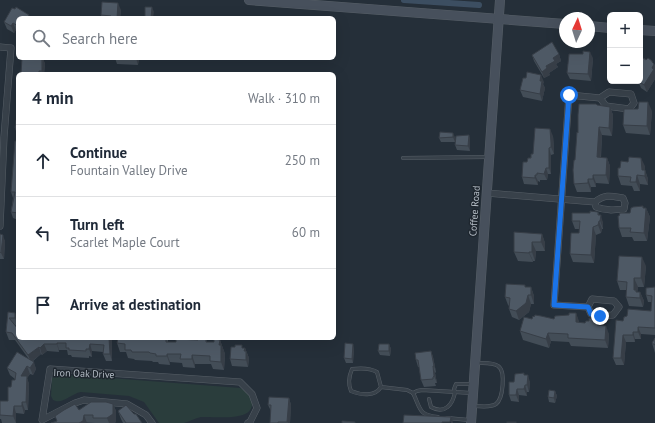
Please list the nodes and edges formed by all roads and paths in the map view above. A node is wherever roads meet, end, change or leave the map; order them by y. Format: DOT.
graph roads {
  1 [pos="249,0"];
  2 [pos="500,0"];
  3 [pos="499,20"];
  4 [pos="559,24"];
  5 [pos="595,27"];
  6 [pos="607,28"];
  7 [pos="643,30"];
  8 [pos="655,31"];
  9 [pos="0,47"];
  10 [pos="600,98"];
  11 [pos="2,137"];
  12 [pos="489,157"];
  13 [pos="403,158"];
  14 [pos="487,193"];
  15 [pos="562,199"];
  16 [pos="595,202"];
  17 [pos="0,226"];
  18 [pos="588,307"];
  19 [pos="475,362"];
  20 [pos="381,387"];
  21 [pos="473,389"];
  22 [pos="455,392"];
  23 [pos="413,393"];
  24 [pos="429,399"];
  25 [pos="472,406"];
  26 [pos="471,422"];
  27 [pos="152,423"];
  28 [pos="248,423"];
  1 -- 3 [label="main road"];
  2 -- 3 [label="main road, Coffee Road"];
  3 -- 4 [label="main road"];
  3 -- 12 [label="main road, Coffee Road"];
  5 -- 6 [label="main road"];
  7 -- 8 [label="main road"];
  9 -- 11 [label="street"];
  10 -- 10 [label="street"];
  10 -- 15 [label="street"];
  11 -- 17 [label="street"];
  12 -- 13 [label="lane"];
  12 -- 14 [label="main road, Coffee Road"];
  14 -- 15 [label="street"];
  14 -- 19 [label="main road, Coffee Road"];
  15 -- 16 [label="street"];
  15 -- 18 [label="street"];
  16 -- 16 [label="street"];
  18 -- 18 [label="street"];
  19 -- 21 [label="main road, Coffee Road"];
  19 -- 25 [label="lane"];
  20 -- 20 [label="lane"];
  20 -- 23 [label="lane"];
  21 -- 22 [label="lane"];
  21 -- 22 [label="lane"];
  21 -- 25 [label="main road, Coffee Road"];
  22 -- 23 [label="lane"];
  22 -- 24 [label="lane"];
  23 -- 26 [label="lane"];
  25 -- 26 [label="main road, Coffee Road"];
  27 -- 28 [label="street, Iron Oak Drive"];
}
